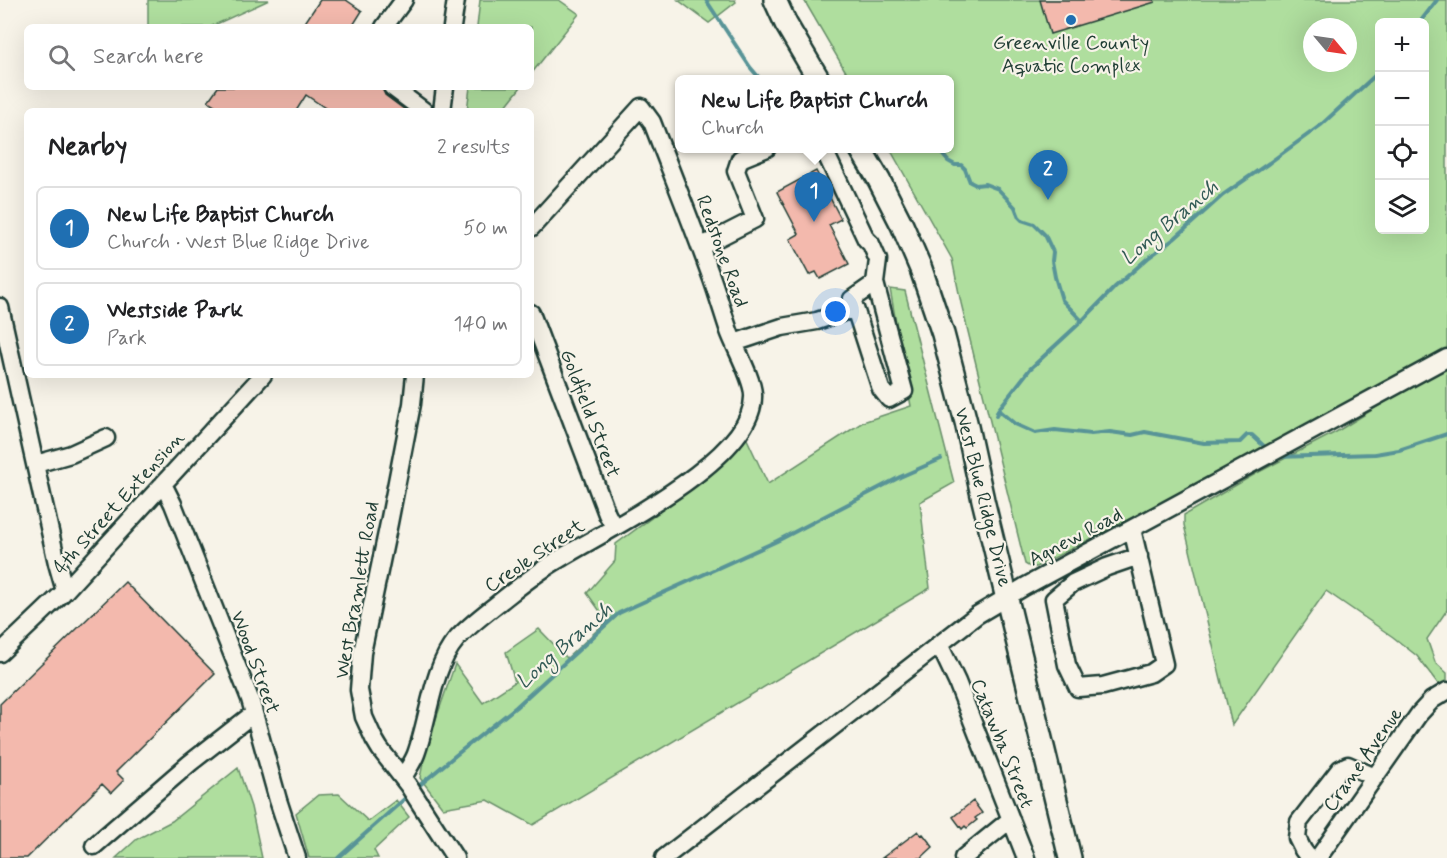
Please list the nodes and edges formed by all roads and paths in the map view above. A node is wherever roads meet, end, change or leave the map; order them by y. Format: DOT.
graph roads {
  1 [pos="404,0"];
  2 [pos="456,0"];
  3 [pos="775,0"];
  4 [pos="386,24"];
  5 [pos="452,24"];
  6 [pos="816,75"];
  7 [pos="396,90"];
  8 [pos="445,90"];
  9 [pos="420,108"];
  10 [pos="442,108"];
  11 [pos="754,153"];
  12 [pos="827,153"];
  13 [pos="863,153"];
  14 [pos="534,225"];
  15 [pos="700,247"];
  16 [pos="875,283"];
  17 [pos="0,307"];
  18 [pos="855,308"];
  19 [pos="534,321"];
  20 [pos="3,332"];
  21 [pos="734,343"];
  22 [pos="1447,358"];
  23 [pos="260,378"];
  24 [pos="415,378"];
  25 [pos="750,413"];
  26 [pos="106,438"];
  27 [pos="36,464"];
  28 [pos="163,484"];
  29 [pos="614,527"];
  30 [pos="1132,529"];
  31 [pos="1139,556"];
  32 [pos="65,591"];
  33 [pos="1008,597"];
  34 [pos="939,644"];
  35 [pos="0,653"];
  36 [pos="1447,691"];
  37 [pos="254,713"];
  38 [pos="1375,777"];
  39 [pos="405,781"];
  40 [pos="1011,819"];
  41 [pos="94,846"];
  42 [pos="297,858"];
  43 [pos="455,858"];
  44 [pos="664,858"];
  45 [pos="963,858"];
  46 [pos="1026,858"];
  47 [pos="1070,858"];
  48 [pos="1309,858"];
  49 [pos="1318,858"];
  1 -- 4 [label="street"];
  2 -- 5 [label="street"];
  3 -- 6 [label="main road"];
  7 -- 9 [label="street"];
  8 -- 10 [label="street"];
  11 -- 15 [label="street"];
  12 -- 16 [label="street"];
  13 -- 33 [label="main road, West Blue Ridge Drive"];
  14 -- 15 [label="street, Redstone Road"];
  15 -- 21 [label="street, Redstone Road"];
  16 -- 18 [label="street"];
  16 -- 18 [label="street"];
  17 -- 20 [label="street"];
  18 -- 21 [label="street"];
  19 -- 29 [label="street, Goldfield Street"];
  20 -- 27 [label="street"];
  21 -- 25 [label="street, Redstone Road"];
  22 -- 30 [label="street, Agnew Road"];
  23 -- 28 [label="street, 4th Street Extension"];
  24 -- 39 [label="street, West Bramlett Road"];
  25 -- 29 [label="street, Creole Street"];
  26 -- 27 [label="street"];
  27 -- 32 [label="street"];
  28 -- 32 [label="street, 4th Street Extension"];
  28 -- 37 [label="street, Wood Street"];
  29 -- 39 [label="street, Creole Street"];
  30 -- 31 [label="street"];
  30 -- 33 [label="street, Agnew Road"];
  31 -- 31 [label="street"];
  32 -- 35 [label="street, 4th Street Extension"];
  33 -- 34 [label="street, Agnew Road"];
  33 -- 47 [label="main road, West Blue Ridge Drive"];
  34 -- 40 [label="street, Catawba Street"];
  34 -- 44 [label="street, Agnew Road"];
  36 -- 38 [label="street, Crane Avenue"];
  37 -- 41 [label="street"];
  37 -- 42 [label="street, Wood Street"];
  38 -- 48 [label="street"];
  38 -- 49 [label="street, Crane Avenue"];
  39 -- 43 [label="street, West Bramlett Road"];
  40 -- 45 [label="street"];
  40 -- 46 [label="street, Catawba Street"];
}
